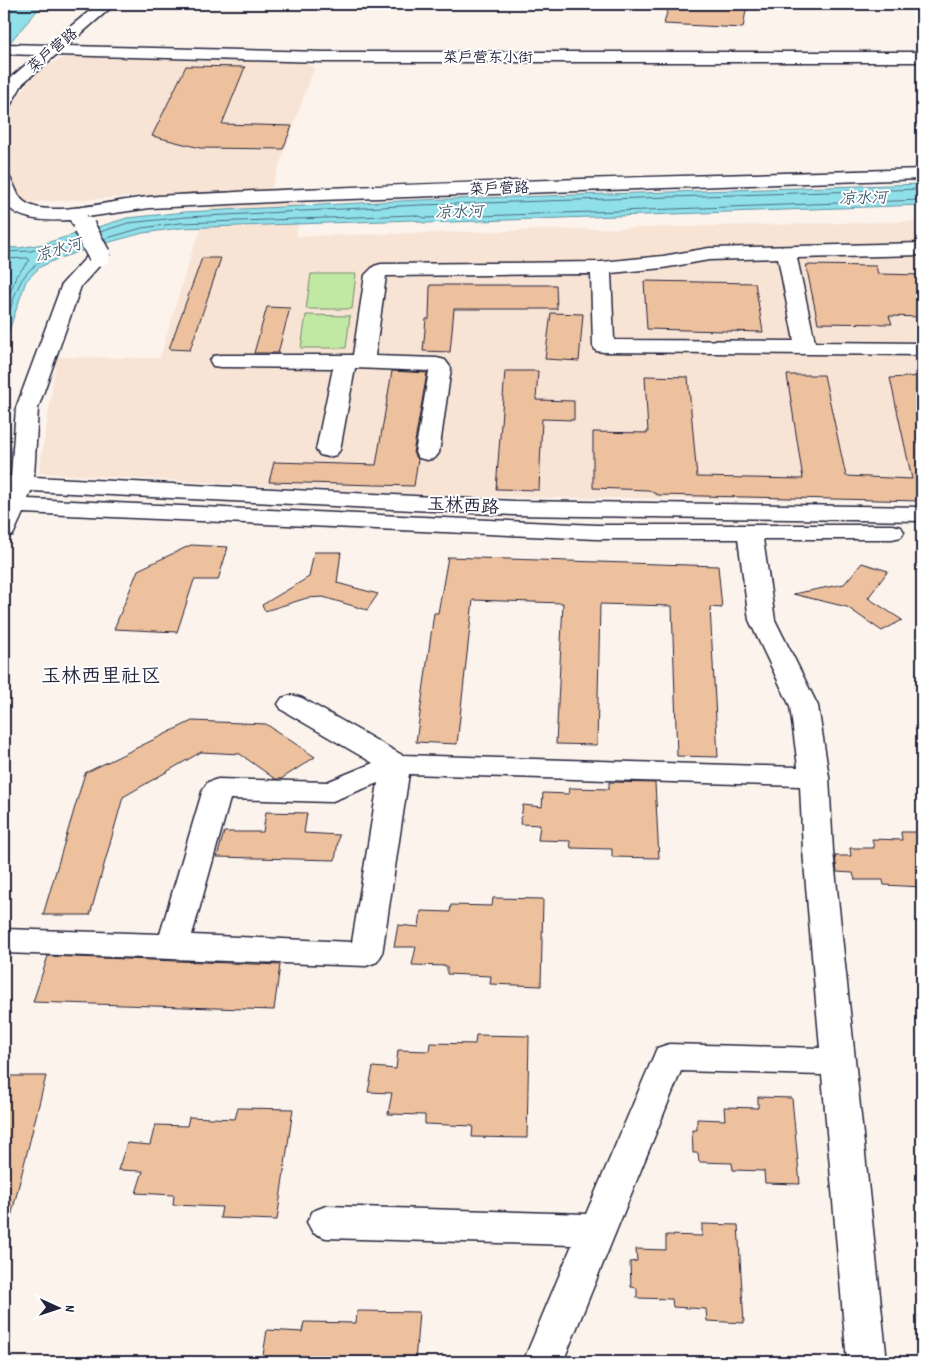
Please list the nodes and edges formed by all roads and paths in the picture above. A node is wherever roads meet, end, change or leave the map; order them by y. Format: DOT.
graph roads {
  1 [pos="107,4"];
  2 [pos="4,49"];
  3 [pos="54,49"];
  4 [pos="922,56"];
  5 [pos="4,102"];
  6 [pos="922,174"];
  7 [pos="4,182"];
  8 [pos="78,217"];
  9 [pos="922,249"];
  10 [pos="786,251"];
  11 [pos="600,268"];
  12 [pos="806,348"];
  13 [pos="922,349"];
  14 [pos="221,361"];
  15 [pos="354,362"];
  16 [pos="328,450"];
  17 [pos="427,453"];
  18 [pos="11,494"];
  19 [pos="922,514"];
  20 [pos="4,530"];
  21 [pos="750,532"];
  22 [pos="922,532"];
  23 [pos="292,704"];
  24 [pos="396,764"];
  25 [pos="814,777"];
  26 [pos="4,941"];
  27 [pos="173,946"];
  28 [pos="838,1062"];
  29 [pos="326,1222"];
  30 [pos="597,1230"];
  31 [pos="543,1362"];
  32 [pos="867,1362"];
  1 -- 3 [label="street, 菜户营路"];
  2 -- 3 [label="street, 菜户营东小街"];
  3 -- 4 [label="street, 菜户营东小街"];
  3 -- 5 [label="street, 菜户营路"];
  6 -- 8 [label="street, 菜户营路"];
  7 -- 8 [label="street, 菜户营路"];
  8 -- 18 [label="street, bridge"];
  9 -- 10 [label="street"];
  10 -- 11 [label="street"];
  10 -- 12 [label="street"];
  11 -- 12 [label="street"];
  11 -- 15 [label="street"];
  12 -- 13 [label="street"];
  14 -- 15 [label="street"];
  15 -- 16 [label="street"];
  15 -- 17 [label="street"];
  18 -- 19 [label="street, 玉林西路"];
  18 -- 20 [label="street"];
  18 -- 21 [label="street, 玉林西路"];
  21 -- 22 [label="street, 玉林西路"];
  21 -- 25 [label="street"];
  23 -- 24 [label="street"];
  24 -- 25 [label="street"];
  24 -- 27 [label="street"];
  24 -- 27 [label="street"];
  25 -- 28 [label="street"];
  26 -- 27 [label="street"];
  28 -- 30 [label="street"];
  28 -- 32 [label="street"];
  29 -- 30 [label="street"];
  30 -- 31 [label="street"];
}
